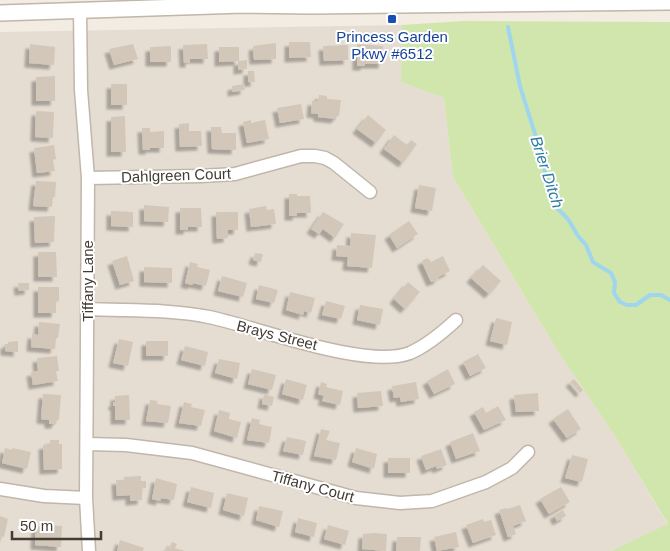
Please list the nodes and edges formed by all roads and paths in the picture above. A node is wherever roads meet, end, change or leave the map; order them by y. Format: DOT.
graph roads {
  1 [pos="670,2"];
  2 [pos="243,3"];
  3 [pos="80,11"];
  4 [pos="0,13"];
  5 [pos="88,178"];
  6 [pos="370,192"];
  7 [pos="88,309"];
  8 [pos="456,320"];
  9 [pos="87,444"];
  10 [pos="528,452"];
  11 [pos="0,489"];
  12 [pos="86,498"];
  13 [pos="89,551"];
  1 -- 2 [label="street"];
  2 -- 3 [label="street"];
  3 -- 4 [label="street"];
  3 -- 5 [label="street, Tiffany Lane"];
  5 -- 6 [label="street, Dahlgreen Court"];
  5 -- 7 [label="street, Tiffany Lane"];
  7 -- 8 [label="street, Brays Street"];
  7 -- 9 [label="street, Tiffany Lane"];
  9 -- 10 [label="street, Tiffany Court"];
  9 -- 12 [label="street, Tiffany Lane"];
  11 -- 12 [label="street"];
  12 -- 13 [label="street, Tiffany Lane"];
}
